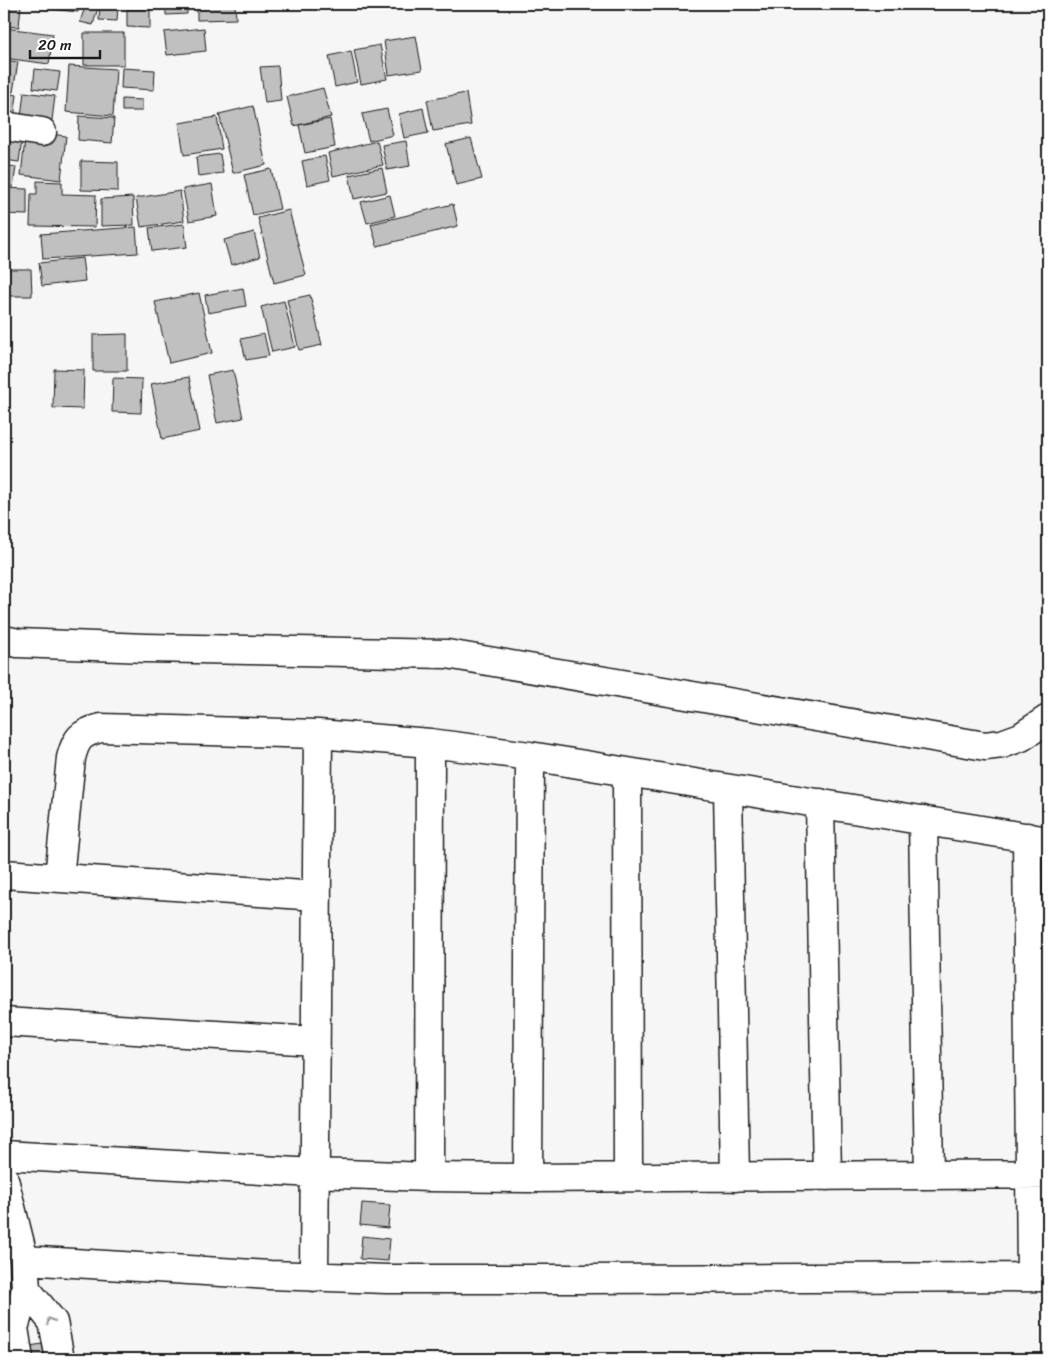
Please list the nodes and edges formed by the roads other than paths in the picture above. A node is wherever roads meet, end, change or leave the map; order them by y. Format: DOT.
graph roads {
  1 [pos="4,126"];
  2 [pos="42,132"];
  3 [pos="4,640"];
  4 [pos="1048,719"];
  5 [pos="318,734"];
  6 [pos="430,743"];
  7 [pos="530,756"];
  8 [pos="627,772"];
  9 [pos="728,789"];
  10 [pos="820,803"];
  11 [pos="923,820"];
  12 [pos="1037,839"];
  13 [pos="4,874"];
  14 [pos="58,878"];
  15 [pos="317,896"];
  16 [pos="1038,945"];
  17 [pos="4,1022"];
  18 [pos="315,1041"];
  19 [pos="4,1155"];
  20 [pos="314,1173"];
  21 [pos="1039,1174"];
  22 [pos="929,1175"];
  23 [pos="735,1176"];
  24 [pos="827,1176"];
  25 [pos="429,1177"];
  26 [pos="628,1177"];
  27 [pos="528,1178"];
  28 [pos="4,1180"];
  29 [pos="24,1260"];
  30 [pos="314,1277"];
  31 [pos="1040,1277"];
  32 [pos="26,1289"];
  33 [pos="19,1359"];
  34 [pos="60,1359"];
  1 -- 2 [label="street"];
  3 -- 4 [label="street"];
  5 -- 6 [label="street"];
  5 -- 14 [label="street"];
  5 -- 15 [label="street"];
  6 -- 7 [label="street"];
  6 -- 25 [label="street"];
  7 -- 8 [label="street"];
  7 -- 27 [label="street"];
  8 -- 9 [label="street"];
  8 -- 26 [label="street"];
  9 -- 10 [label="street"];
  9 -- 23 [label="street"];
  10 -- 11 [label="street"];
  10 -- 24 [label="street"];
  11 -- 12 [label="street"];
  11 -- 22 [label="street"];
  12 -- 16 [label="street"];
  13 -- 14 [label="street"];
  14 -- 15 [label="street"];
  15 -- 18 [label="street"];
  16 -- 21 [label="street"];
  17 -- 18 [label="street"];
  18 -- 20 [label="street"];
  19 -- 20 [label="street"];
  20 -- 25 [label="street"];
  20 -- 30 [label="street"];
  21 -- 22 [label="street"];
  21 -- 31 [label="street"];
  22 -- 24 [label="street"];
  23 -- 24 [label="street"];
  23 -- 26 [label="street"];
  25 -- 27 [label="street"];
  26 -- 27 [label="street"];
  28 -- 29 [label="street"];
  29 -- 30 [label="street"];
  29 -- 32 [label="street"];
  30 -- 31 [label="street"];
  32 -- 33 [label="street"];
  34 -- 32 [label="street, one-way"];
}
